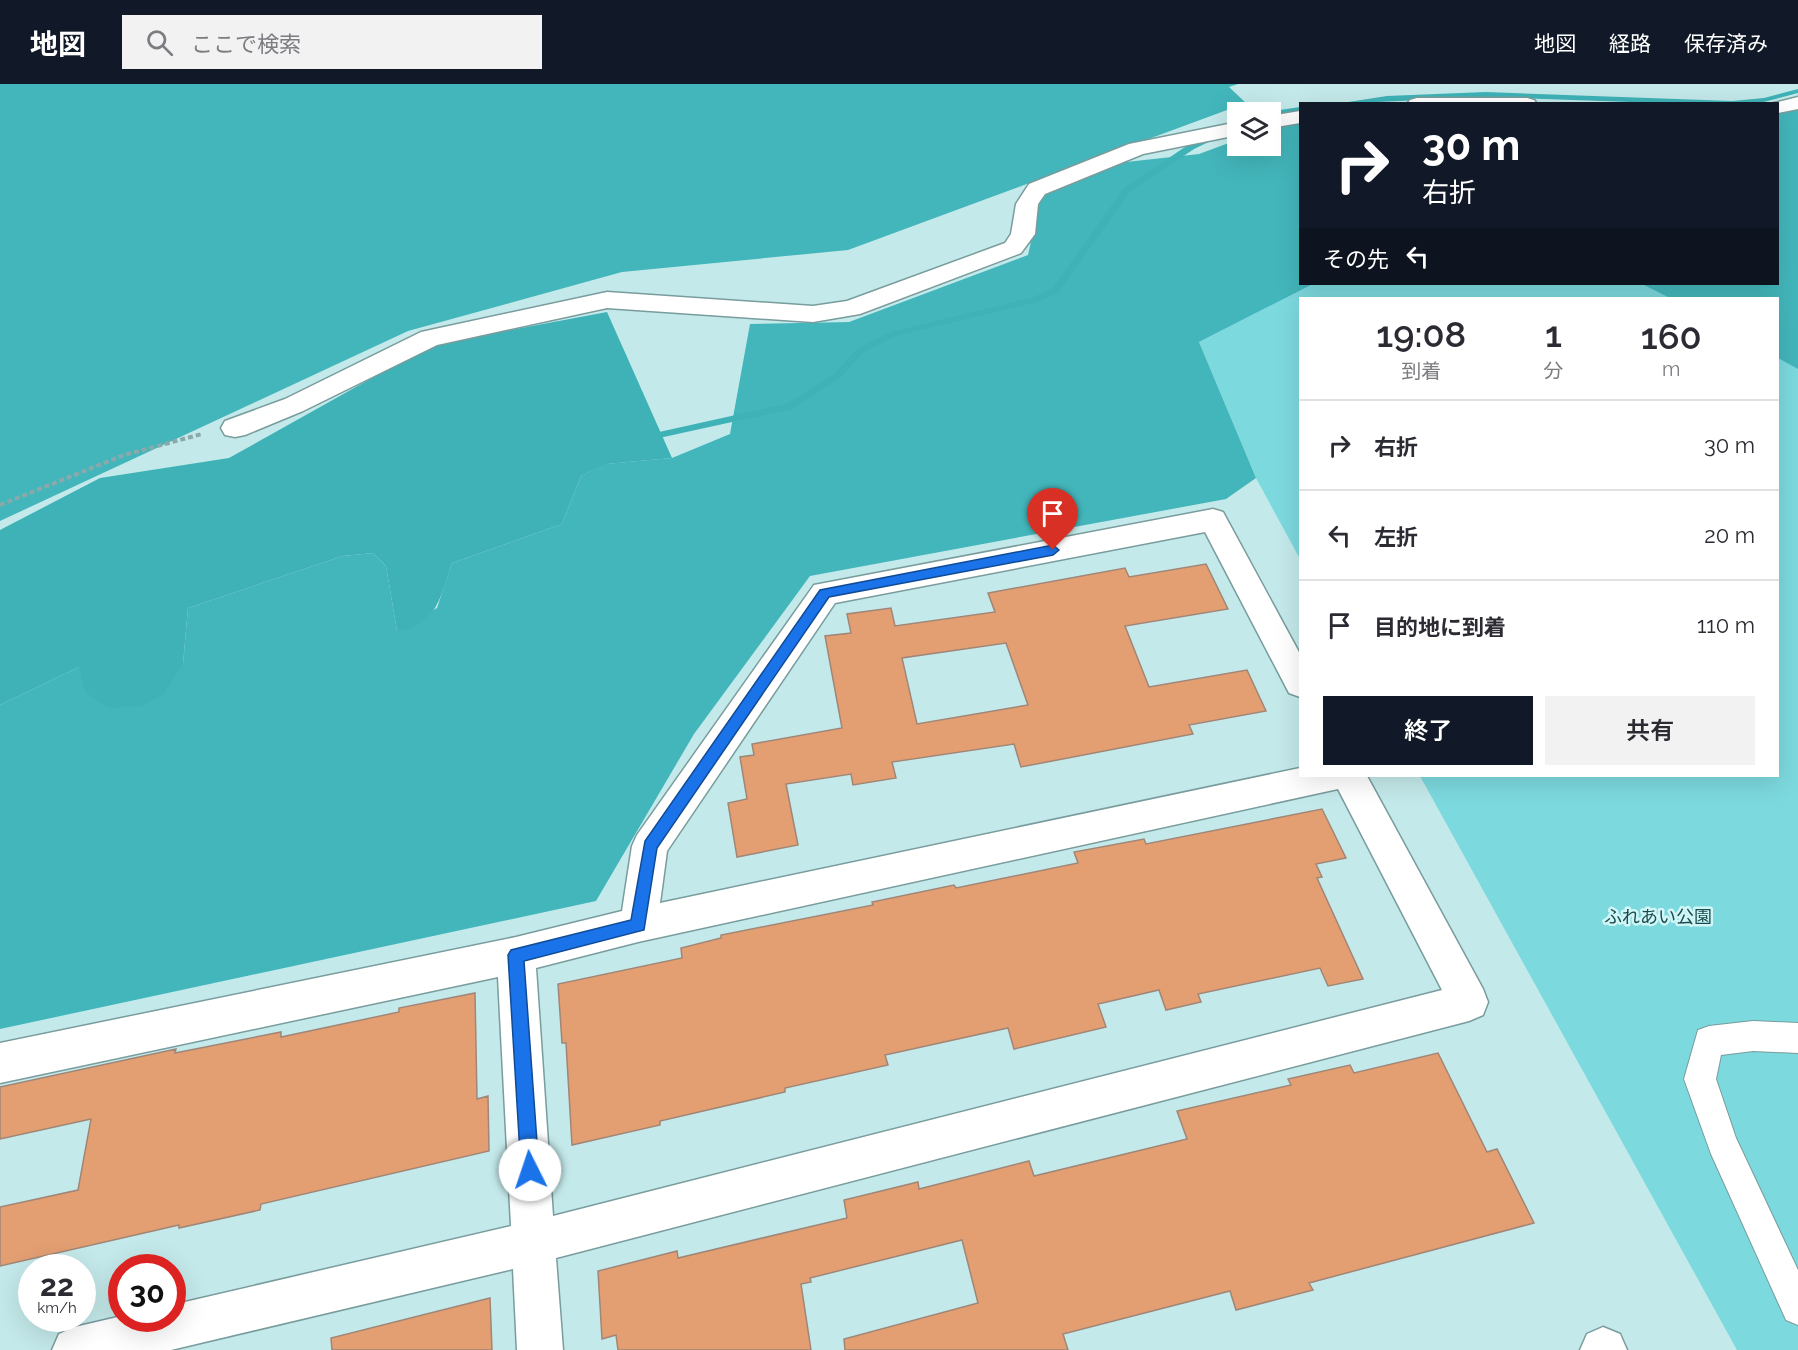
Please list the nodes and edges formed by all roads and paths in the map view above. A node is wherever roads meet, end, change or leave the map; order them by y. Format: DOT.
graph roads {
  1 [pos="1798,103"];
  2 [pos="1779,107"];
  3 [pos="1299,117"];
  4 [pos="1281,120"];
  5 [pos="1227,130"];
  6 [pos="235,428"];
  7 [pos="0,505"];
  8 [pos="1299,682"];
  9 [pos="1327,777"];
  10 [pos="1350,777"];
  11 [pos="638,925"];
  12 [pos="516,955"];
  13 [pos="1798,1038"];
  14 [pos="0,1063"];
  15 [pos="535,1242"];
  16 [pos="1798,1308"];
  17 [pos="75,1350"];
  18 [pos="540,1350"];
  1 -- 2 [label="street"];
  3 -- 4 [label="street"];
  5 -- 6 [label="street"];
  6 -- 7 [label="path"];
  8 -- 11 [label="street"];
  9 -- 11 [label="street"];
  10 -- 15 [label="street"];
  11 -- 12 [label="street"];
  12 -- 14 [label="street"];
  12 -- 15 [label="street"];
  13 -- 16 [label="lane"];
  15 -- 17 [label="street"];
  15 -- 18 [label="street"];
}
